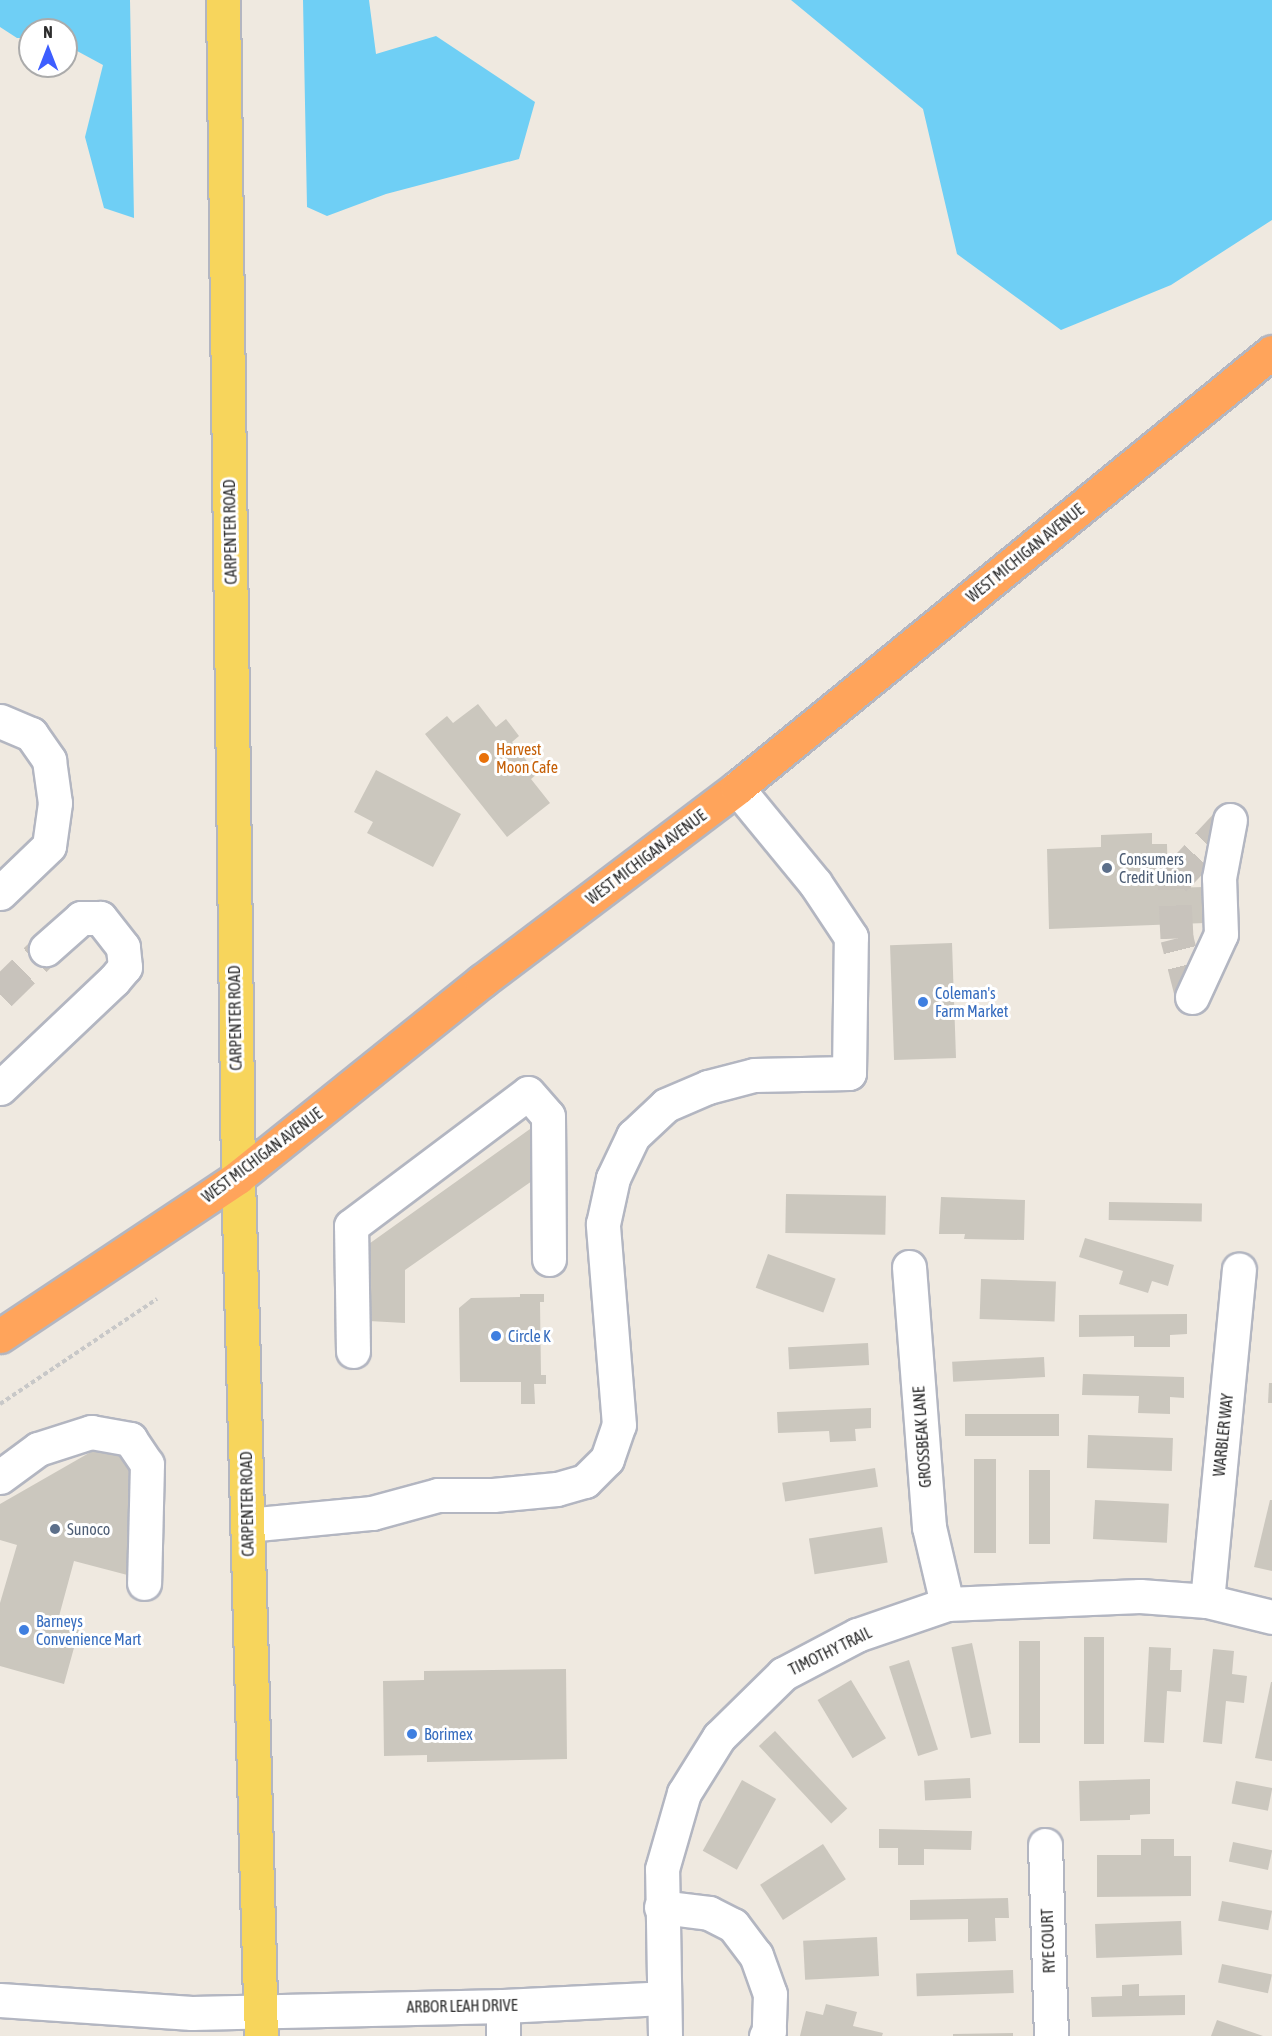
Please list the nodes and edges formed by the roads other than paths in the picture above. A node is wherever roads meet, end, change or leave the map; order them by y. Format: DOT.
graph roads {
  1 [pos="223,0"];
  2 [pos="1272,351"];
  3 [pos="0,721"];
  4 [pos="737,788"];
  5 [pos="1230,820"];
  6 [pos="0,893"];
  7 [pos="46,950"];
  8 [pos="1192,997"];
  9 [pos="0,1088"];
  10 [pos="238,1177"];
  11 [pos="549,1259"];
  12 [pos="909,1267"];
  13 [pos="1239,1270"];
  14 [pos="0,1336"];
  15 [pos="353,1351"];
  16 [pos="0,1476"];
  17 [pos="247,1525"];
  18 [pos="144,1583"];
  19 [pos="1207,1601"];
  20 [pos="947,1604"];
  21 [pos="1272,1617"];
  22 [pos="1045,1845"];
  23 [pos="661,1907"];
  24 [pos="664,1998"];
  25 [pos="0,2000"];
  26 [pos="503,2021"];
  27 [pos="261,2024"];
  28 [pos="665,2036"];
  29 [pos="766,2036"];
  30 [pos="1051,2036"];
  1 -- 10 [label="main road, CARPENTER ROAD"];
  2 -- 4 [label="highway, WEST MICHIGAN AVENUE"];
  3 -- 6 [label="street"];
  4 -- 10 [label="highway, WEST MICHIGAN AVENUE"];
  4 -- 17 [label="street"];
  5 -- 8 [label="street"];
  7 -- 9 [label="street"];
  10 -- 14 [label="highway, WEST MICHIGAN AVENUE"];
  10 -- 17 [label="main road, CARPENTER ROAD"];
  11 -- 15 [label="street"];
  12 -- 20 [label="street, GROSSBEAK LANE"];
  13 -- 19 [label="street, WARBLER WAY"];
  16 -- 18 [label="street"];
  17 -- 27 [label="main road, CARPENTER ROAD"];
  19 -- 20 [label="street, TIMOTHY TRAIL"];
  19 -- 21 [label="street, TIMOTHY TRAIL"];
  20 -- 23 [label="street, TIMOTHY TRAIL"];
  22 -- 30 [label="street, RYE COURT"];
  23 -- 24 [label="street, TIMOTHY TRAIL"];
  23 -- 29 [label="street"];
  24 -- 26 [label="street, ARBOR LEAH DRIVE"];
  24 -- 28 [label="street, TIMOTHY TRAIL"];
  25 -- 27 [label="street, ARBOR LEAH DRIVE"];
  26 -- 27 [label="street, ARBOR LEAH DRIVE"];
}
